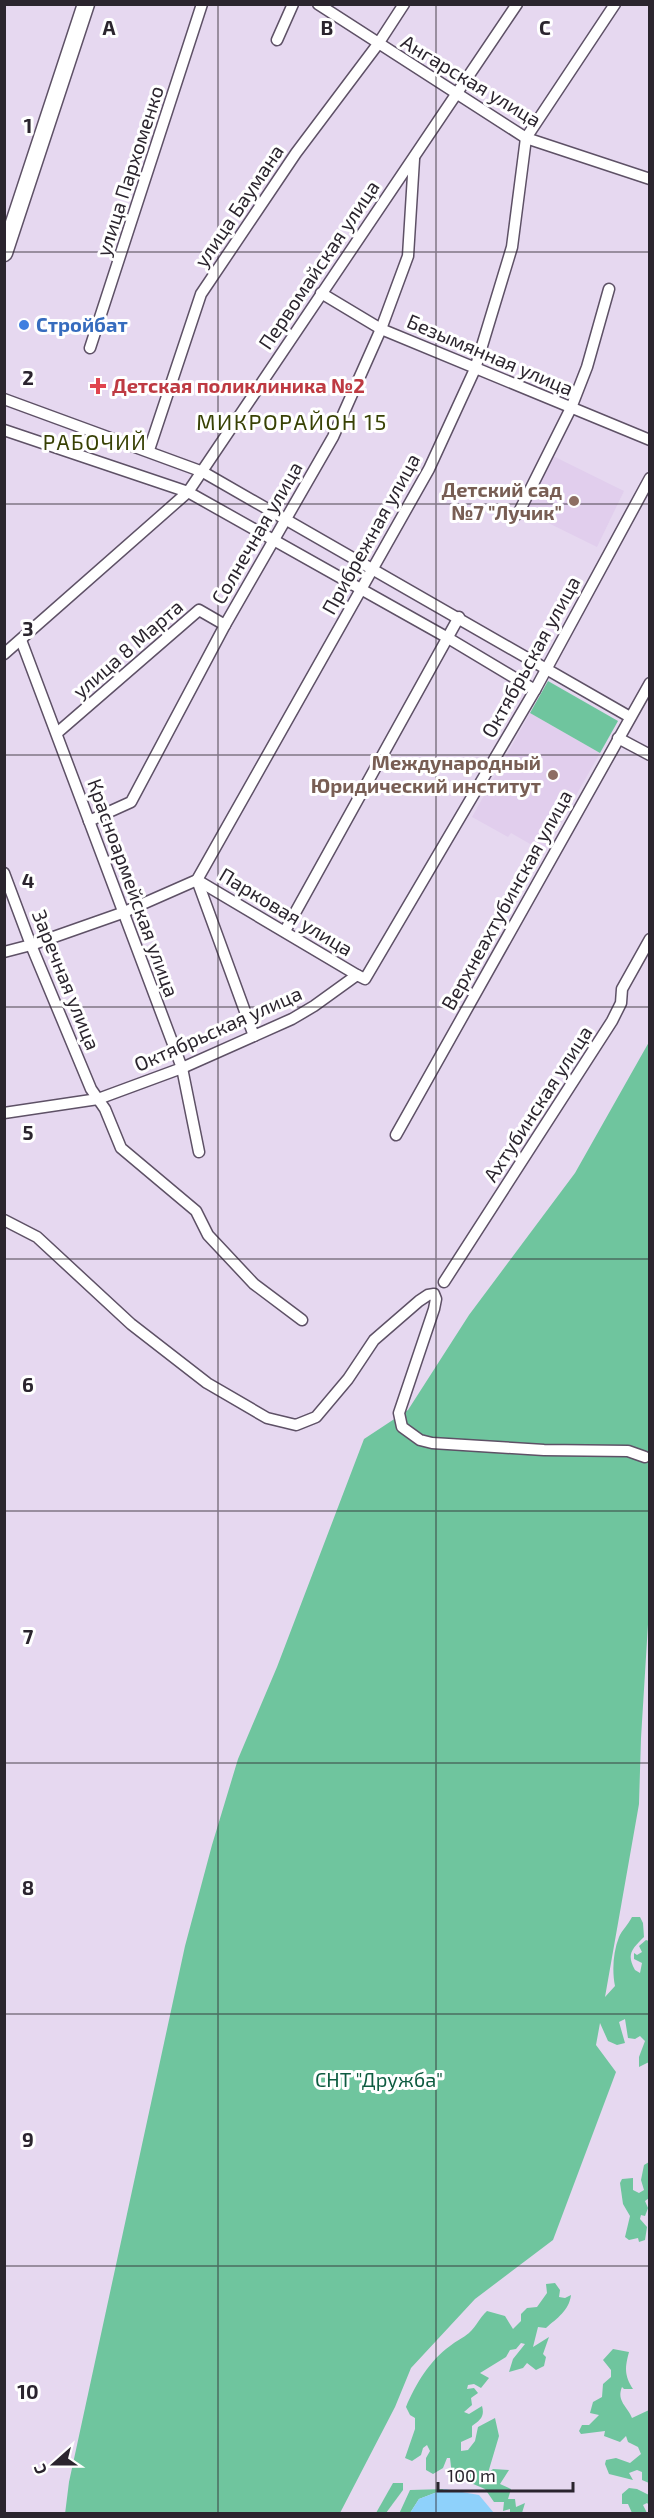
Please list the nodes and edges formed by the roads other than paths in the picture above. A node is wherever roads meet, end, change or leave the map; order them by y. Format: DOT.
graph roads {
  1 [pos="86,4"];
  2 [pos="202,4"];
  3 [pos="292,4"];
  4 [pos="318,4"];
  5 [pos="404,4"];
  6 [pos="517,4"];
  7 [pos="615,4"];
  8 [pos="277,40"];
  9 [pos="378,44"];
  10 [pos="457,95"];
  11 [pos="526,138"];
  12 [pos="414,159"];
  13 [pos="650,179"];
  14 [pos="4,253"];
  15 [pos="609,288"];
  16 [pos="321,293"];
  17 [pos="381,329"];
  18 [pos="90,348"];
  19 [pos="475,369"];
  20 [pos="4,399"];
  21 [pos="571,408"];
  22 [pos="4,430"];
  23 [pos="650,440"];
  24 [pos="148,450"];
  25 [pos="203,472"];
  26 [pos="650,478"];
  27 [pos="188,492"];
  28 [pos="518,513"];
  29 [pos="287,520"];
  30 [pos="275,541"];
  31 [pos="374,569"];
  32 [pos="362,590"];
  33 [pos="459,617"];
  34 [pos="225,625"];
  35 [pos="448,638"];
  36 [pos="21,640"];
  37 [pos="4,654"];
  38 [pos="546,669"];
  39 [pos="650,683"];
  40 [pos="535,690"];
  41 [pos="630,717"];
  42 [pos="57,733"];
  43 [pos="618,738"];
  44 [pos="650,755"];
  45 [pos="89,821"];
  46 [pos="4,873"];
  47 [pos="197,880"];
  48 [pos="122,913"];
  49 [pos="285,931"];
  50 [pos="650,939"];
  51 [pos="32,945"];
  52 [pos="4,952"];
  53 [pos="357,975"];
  54 [pos="254,1036"];
  55 [pos="182,1068"];
  56 [pos="98,1100"];
  57 [pos="4,1113"];
  58 [pos="396,1135"];
  59 [pos="199,1152"];
  60 [pos="4,1220"];
  61 [pos="444,1282"];
  62 [pos="302,1320"];
  63 [pos="645,1457"];
  1 -- 14 [label="main road"];
  2 -- 18 [label="street, улица Пархоменко"];
  3 -- 8 [label="street"];
  4 -- 9 [label="street, Ангарская улица"];
  5 -- 9 [label="street, улица Баумана"];
  6 -- 10 [label="street, Первомайская улица"];
  7 -- 11 [label="street, Прибрежная улица"];
  9 -- 10 [label="street, Ангарская улица"];
  9 -- 24 [label="street, улица Баумана"];
  10 -- 11 [label="street, Ангарская улица"];
  10 -- 12 [label="street, Первомайская улица"];
  11 -- 13 [label="street, Ангарская улица"];
  11 -- 19 [label="street, Прибрежная улица"];
  12 -- 16 [label="street, Первомайская улица"];
  12 -- 17 [label="street, Солнечная улица"];
  15 -- 21 [label="street"];
  16 -- 17 [label="street, Безымянная улица"];
  16 -- 25 [label="street, Первомайская улица"];
  17 -- 19 [label="street, Безымянная улица"];
  17 -- 29 [label="street, Солнечная улица"];
  19 -- 21 [label="street, Безымянная улица"];
  19 -- 31 [label="street, Прибрежная улица"];
  20 -- 24 [label="street"];
  21 -- 23 [label="street, Безымянная улица"];
  21 -- 28 [label="street"];
  22 -- 27 [label="street"];
  24 -- 25 [label="street"];
  25 -- 27 [label="street, Первомайская улица"];
  25 -- 29 [label="street"];
  26 -- 38 [label="street, Октябрьская улица"];
  27 -- 30 [label="street"];
  27 -- 36 [label="street, Первомайская улица"];
  29 -- 30 [label="street, Солнечная улица"];
  29 -- 31 [label="street"];
  30 -- 32 [label="street"];
  30 -- 34 [label="street, Солнечная улица"];
  31 -- 32 [label="street, Прибрежная улица"];
  31 -- 33 [label="street"];
  32 -- 35 [label="street"];
  32 -- 47 [label="street, Прибрежная улица"];
  33 -- 35 [label="street"];
  33 -- 38 [label="street"];
  34 -- 42 [label="street, улица 8 Марта"];
  34 -- 45 [label="street, Солнечная улица"];
  35 -- 40 [label="street"];
  35 -- 49 [label="street"];
  36 -- 37 [label="street, Первомайская улица"];
  36 -- 42 [label="street, Красноармейская улица"];
  38 -- 40 [label="street, Октябрьская улица"];
  38 -- 41 [label="street"];
  39 -- 41 [label="street, Верхнеахтубинская улица"];
  40 -- 53 [label="street, Октябрьская улица"];
  41 -- 43 [label="street, Верхнеахтубинская улица"];
  42 -- 45 [label="street, Красноармейская улица"];
  43 -- 44 [label="street"];
  43 -- 58 [label="street, Верхнеахтубинская улица"];
  45 -- 48 [label="street, Красноармейская улица"];
  46 -- 51 [label="street, Заречная улица"];
  47 -- 48 [label="street"];
  47 -- 49 [label="street, Парковая улица"];
  47 -- 54 [label="street"];
  48 -- 51 [label="street"];
  48 -- 55 [label="street, Красноармейская улица"];
  49 -- 53 [label="street, Парковая улица"];
  50 -- 61 [label="street, Ахтубинская улица"];
  51 -- 52 [label="street"];
  51 -- 56 [label="street, Заречная улица"];
  53 -- 54 [label="street, Октябрьская улица"];
  54 -- 55 [label="street, Октябрьская улица"];
  55 -- 56 [label="street, Октябрьская улица"];
  55 -- 59 [label="street, Красноармейская улица"];
  56 -- 57 [label="street, Октябрьская улица"];
  56 -- 62 [label="street, Заречная улица"];
  60 -- 63 [label="street"];
}
